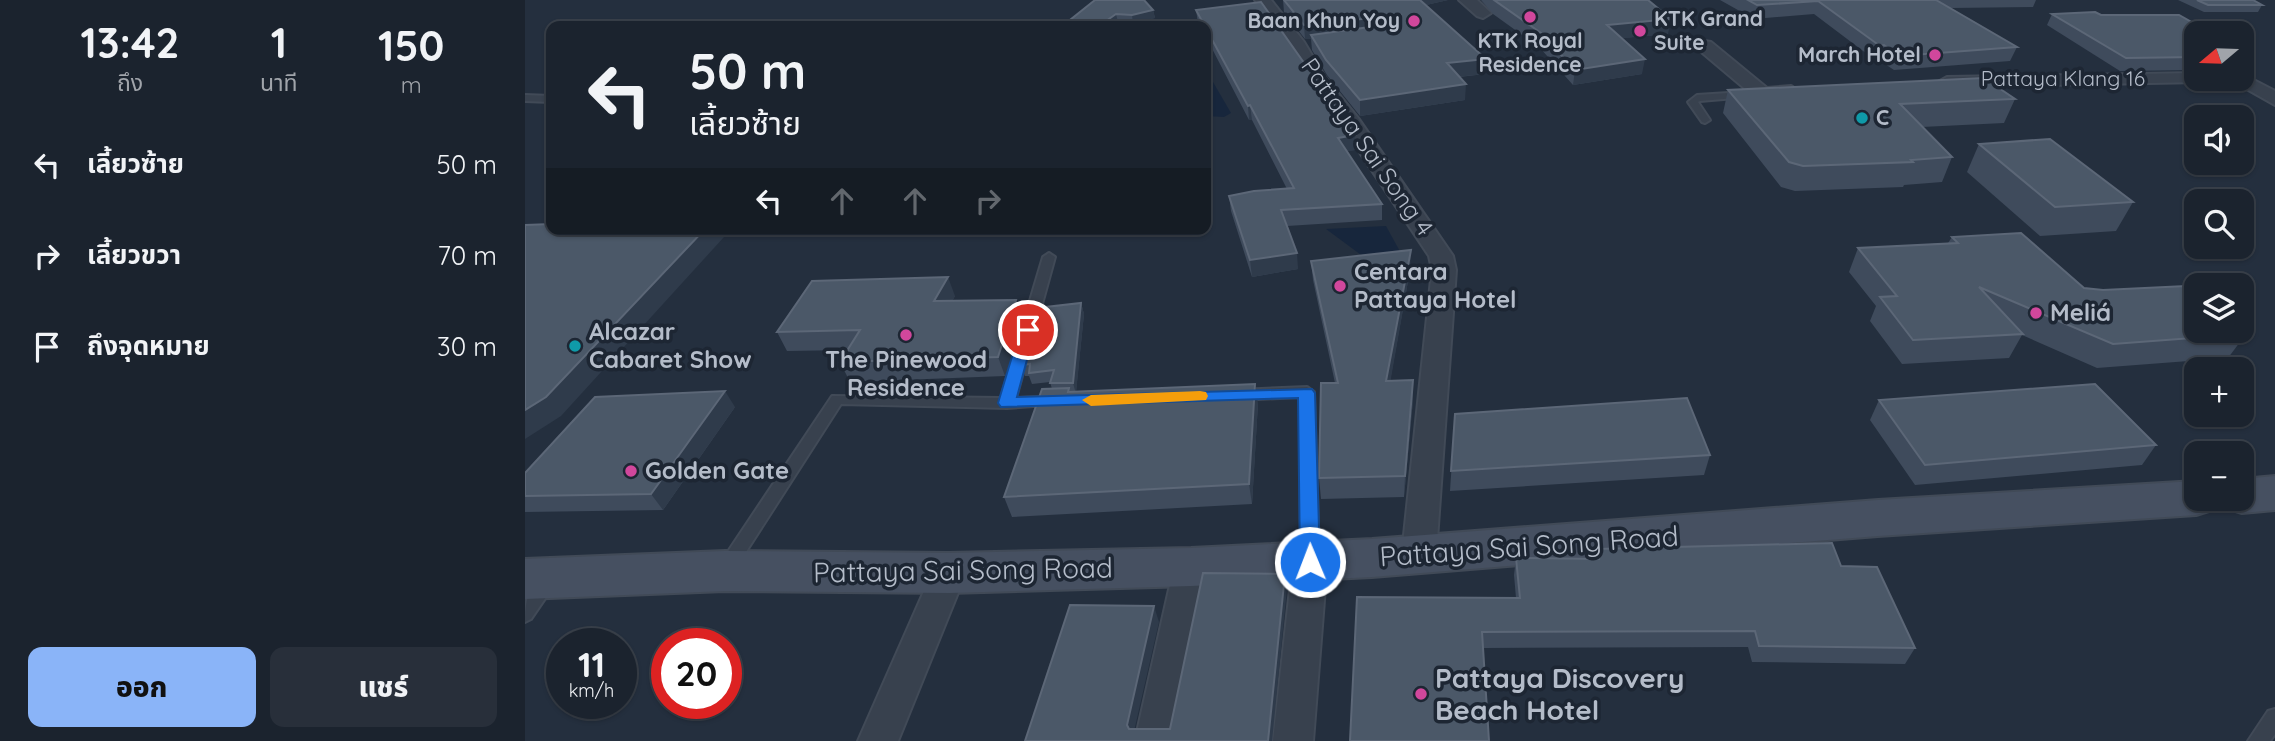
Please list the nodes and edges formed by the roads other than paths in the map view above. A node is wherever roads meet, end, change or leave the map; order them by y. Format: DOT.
graph roads {
  1 [pos="1263,0"];
  2 [pos="1467,0"];
  3 [pos="1483,13"];
  4 [pos="1705,46"];
  5 [pos="2184,78"];
  6 [pos="2254,78"];
  7 [pos="2275,78"];
  8 [pos="1926,83"];
  9 [pos="2254,86"];
  10 [pos="1804,91"];
  11 [pos="1763,94"];
  12 [pos="525,98"];
  13 [pos="546,99"];
  14 [pos="2275,99"];
  15 [pos="1705,120"];
  16 [pos="1049,257"];
  17 [pos="1225,395"];
  18 [pos="1075,401"];
  19 [pos="1007,403"];
  20 [pos="2184,499"];
  21 [pos="1419,554"];
  22 [pos="1310,562"];
  23 [pos="1191,568"];
  24 [pos="725,571"];
  25 [pos="949,573"];
  26 [pos="533,591"];
  27 [pos="2275,718"];
  28 [pos="878,741"];
  29 [pos="1155,741"];
  30 [pos="1293,741"];
  31 [pos="2257,741"];
  1 -- 21 [label="street, Pattaya Sai Song 4"];
  2 -- 3 [label="street"];
  4 -- 11 [label="street"];
  5 -- 8 [label="street, Pattaya Klang 16"];
  6 -- 7 [label="street"];
  9 -- 14 [label="street"];
  10 -- 11 [label="street"];
  11 -- 15 [label="lane"];
  12 -- 13 [label="lane"];
  16 -- 19 [label="lane"];
  17 -- 22 [label="lane"];
  18 -- 19 [label="lane"];
  19 -- 24 [label="lane"];
  20 -- 21 [label="main road, Pattaya Sai Song Road"];
  21 -- 22 [label="main road, Pattaya Sai Song Road"];
  22 -- 23 [label="main road, Pattaya Sai Song Road"];
  22 -- 30 [label="street"];
  23 -- 25 [label="main road, Pattaya Sai Song Road"];
  23 -- 29 [label="street"];
  24 -- 25 [label="main road, Pattaya Sai Song Road"];
  24 -- 26 [label="main road, Pattaya Sai Song Road"];
  25 -- 28 [label="street"];
  27 -- 31 [label="lane"];
}
